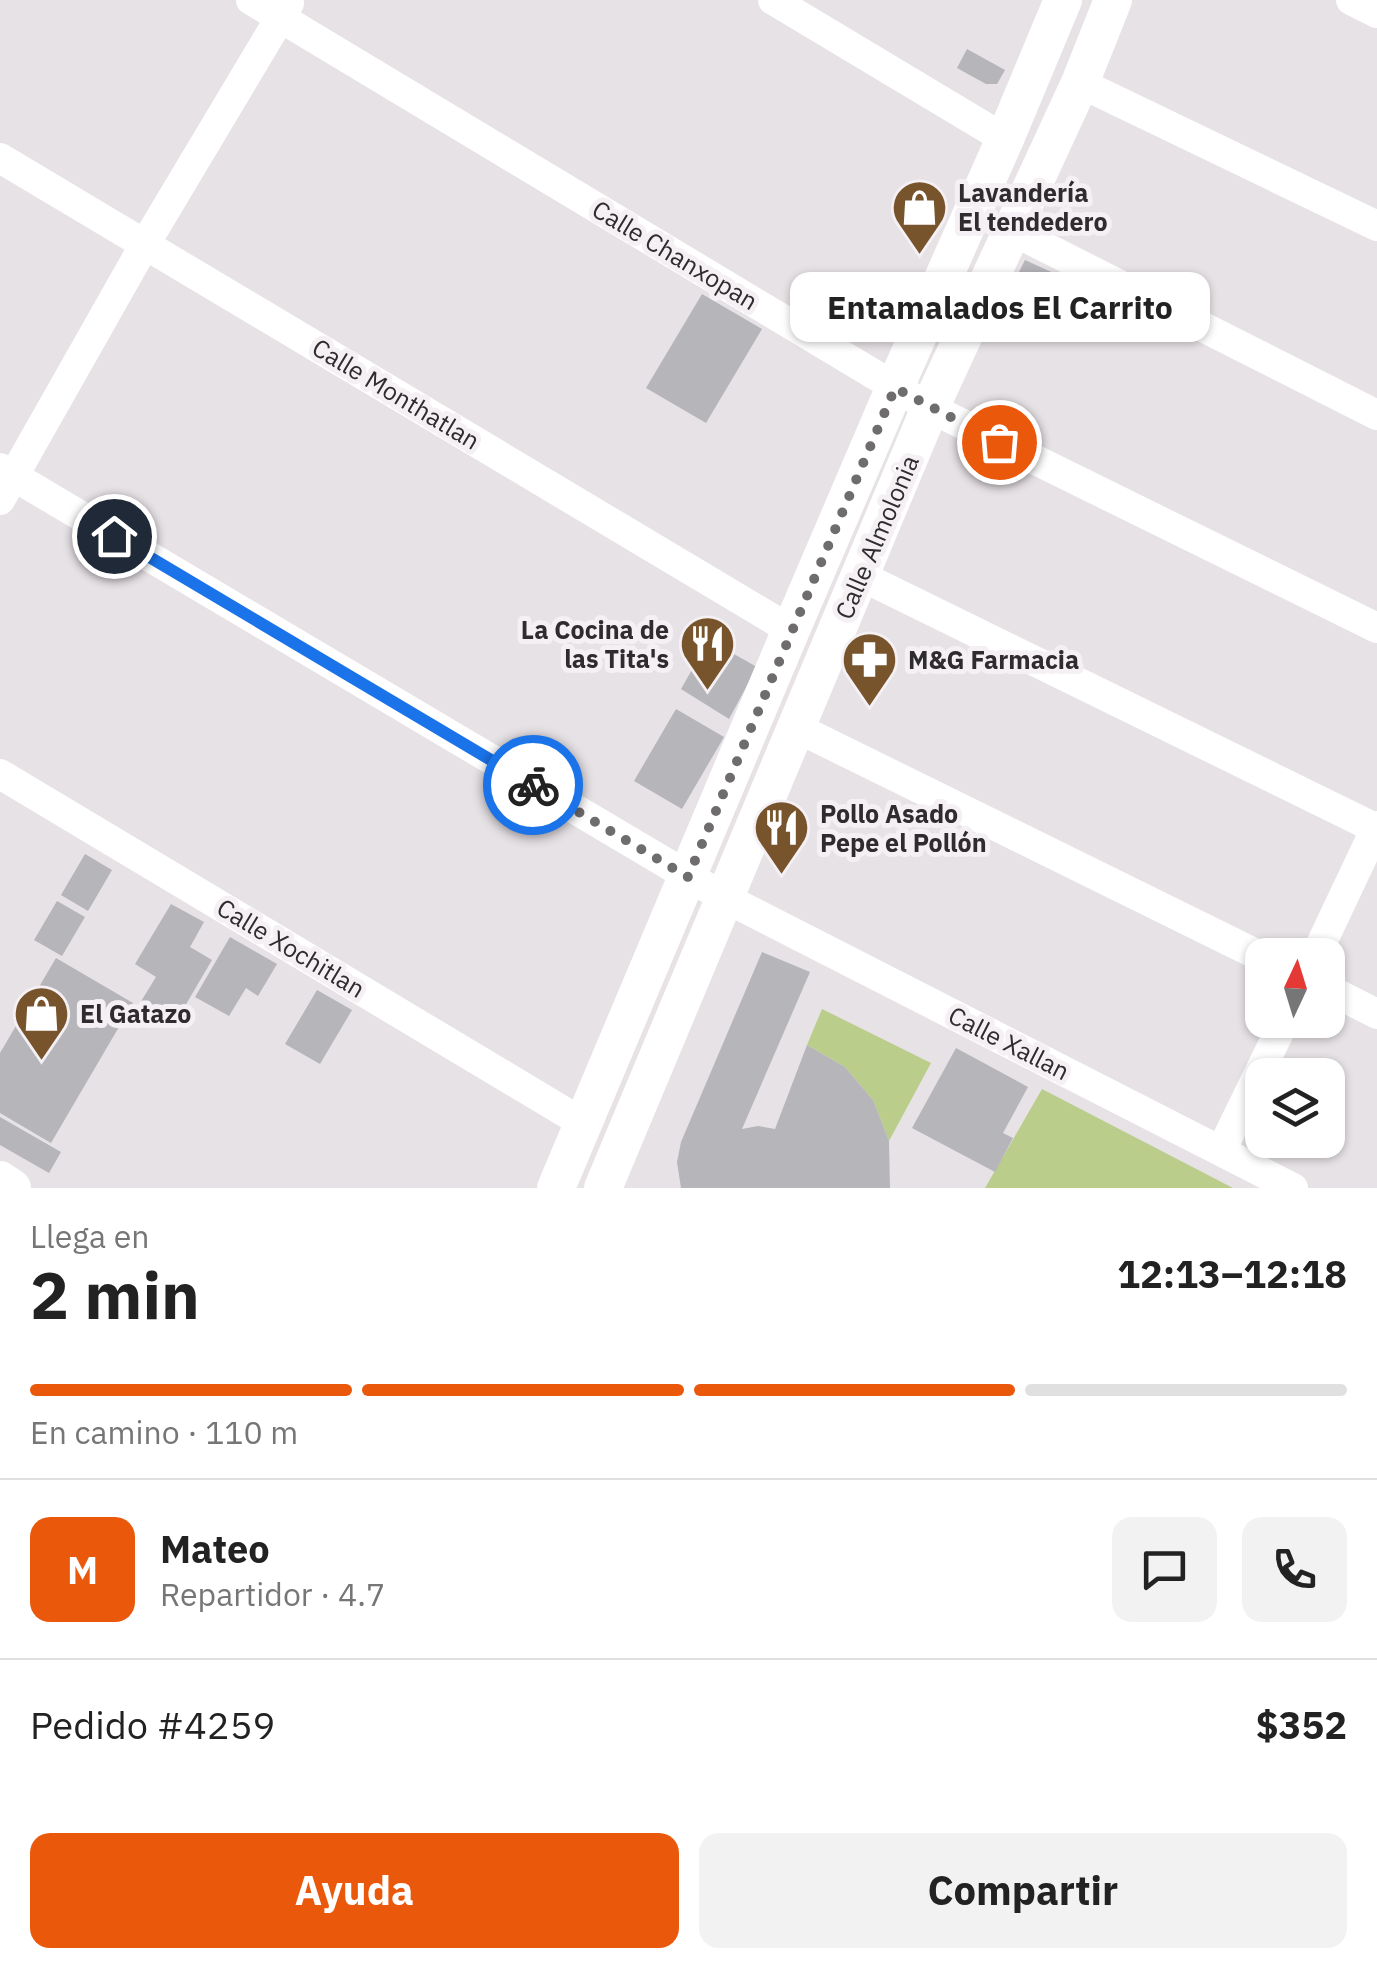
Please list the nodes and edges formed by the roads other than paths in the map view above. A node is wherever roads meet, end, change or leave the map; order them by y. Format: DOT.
graph roads {
  1 [pos="251,0"];
  2 [pos="773,0"];
  3 [pos="1062,0"];
  4 [pos="1113,0"];
  5 [pos="1350,0"];
  6 [pos="285,9"];
  7 [pos="1377,13"];
  8 [pos="1080,83"];
  9 [pos="1006,139"];
  10 [pos="0,158"];
  11 [pos="1377,226"];
  12 [pos="1011,230"];
  13 [pos="145,244"];
  14 [pos="895,388"];
  15 [pos="930,408"];
  16 [pos="1377,416"];
  17 [pos="4,482"];
  18 [pos="861,576"];
  19 [pos="1377,628"];
  20 [pos="792,630"];
  21 [pos="796,727"];
  22 [pos="0,774"];
  23 [pos="1377,828"];
  24 [pos="688,877"];
  25 [pos="725,898"];
  26 [pos="1324,938"];
  27 [pos="1245,949"];
  28 [pos="1345,998"];
  29 [pos="1377,1014"];
  30 [pos="1275,1038"];
  31 [pos="583,1123"];
  32 [pos="1220,1151"];
  33 [pos="0,1180"];
  34 [pos="12,1188"];
  35 [pos="556,1188"];
  36 [pos="603,1188"];
  37 [pos="1292,1188"];
  1 -- 6 [label="street, Calle Chanxopan"];
  2 -- 9 [label="street"];
  3 -- 9 [label="street, Calle Almolonia"];
  4 -- 8 [label="street, Calle Almolonia"];
  5 -- 7 [label="street"];
  6 -- 13 [label="street"];
  6 -- 14 [label="street, Calle Chanxopan"];
  8 -- 11 [label="street"];
  8 -- 12 [label="street, Calle Almolonia"];
  9 -- 14 [label="street, Calle Almolonia"];
  10 -- 13 [label="street, Calle Monthatlan"];
  12 -- 15 [label="street, Calle Almolonia"];
  12 -- 16 [label="street"];
  13 -- 17 [label="street"];
  13 -- 20 [label="street, Calle Monthatlan"];
  14 -- 15 [label="street, Calle Chanxopan"];
  14 -- 20 [label="street, Calle Almolonia"];
  15 -- 18 [label="street, Calle Almolonia"];
  15 -- 19 [label="street, Calle Chanxopan"];
  17 -- 24 [label="street"];
  18 -- 21 [label="street, Calle Almolonia"];
  18 -- 23 [label="street"];
  20 -- 24 [label="street, Calle Almolonia"];
  21 -- 25 [label="street, Calle Almolonia"];
  21 -- 27 [label="street"];
  22 -- 31 [label="street, Calle Xochitlan"];
  23 -- 26 [label="street"];
  24 -- 25 [label="street, Calle Xallan"];
  24 -- 31 [label="street, Calle Almolonia"];
  25 -- 32 [label="street, Calle Xallan"];
  25 -- 36 [label="street, Calle Almolonia"];
  28 -- 29 [label="street"];
  30 -- 32 [label="street"];
  31 -- 35 [label="street, Calle Almolonia"];
  32 -- 37 [label="street, Calle Xallan"];
  33 -- 34 [label="street"];
}
